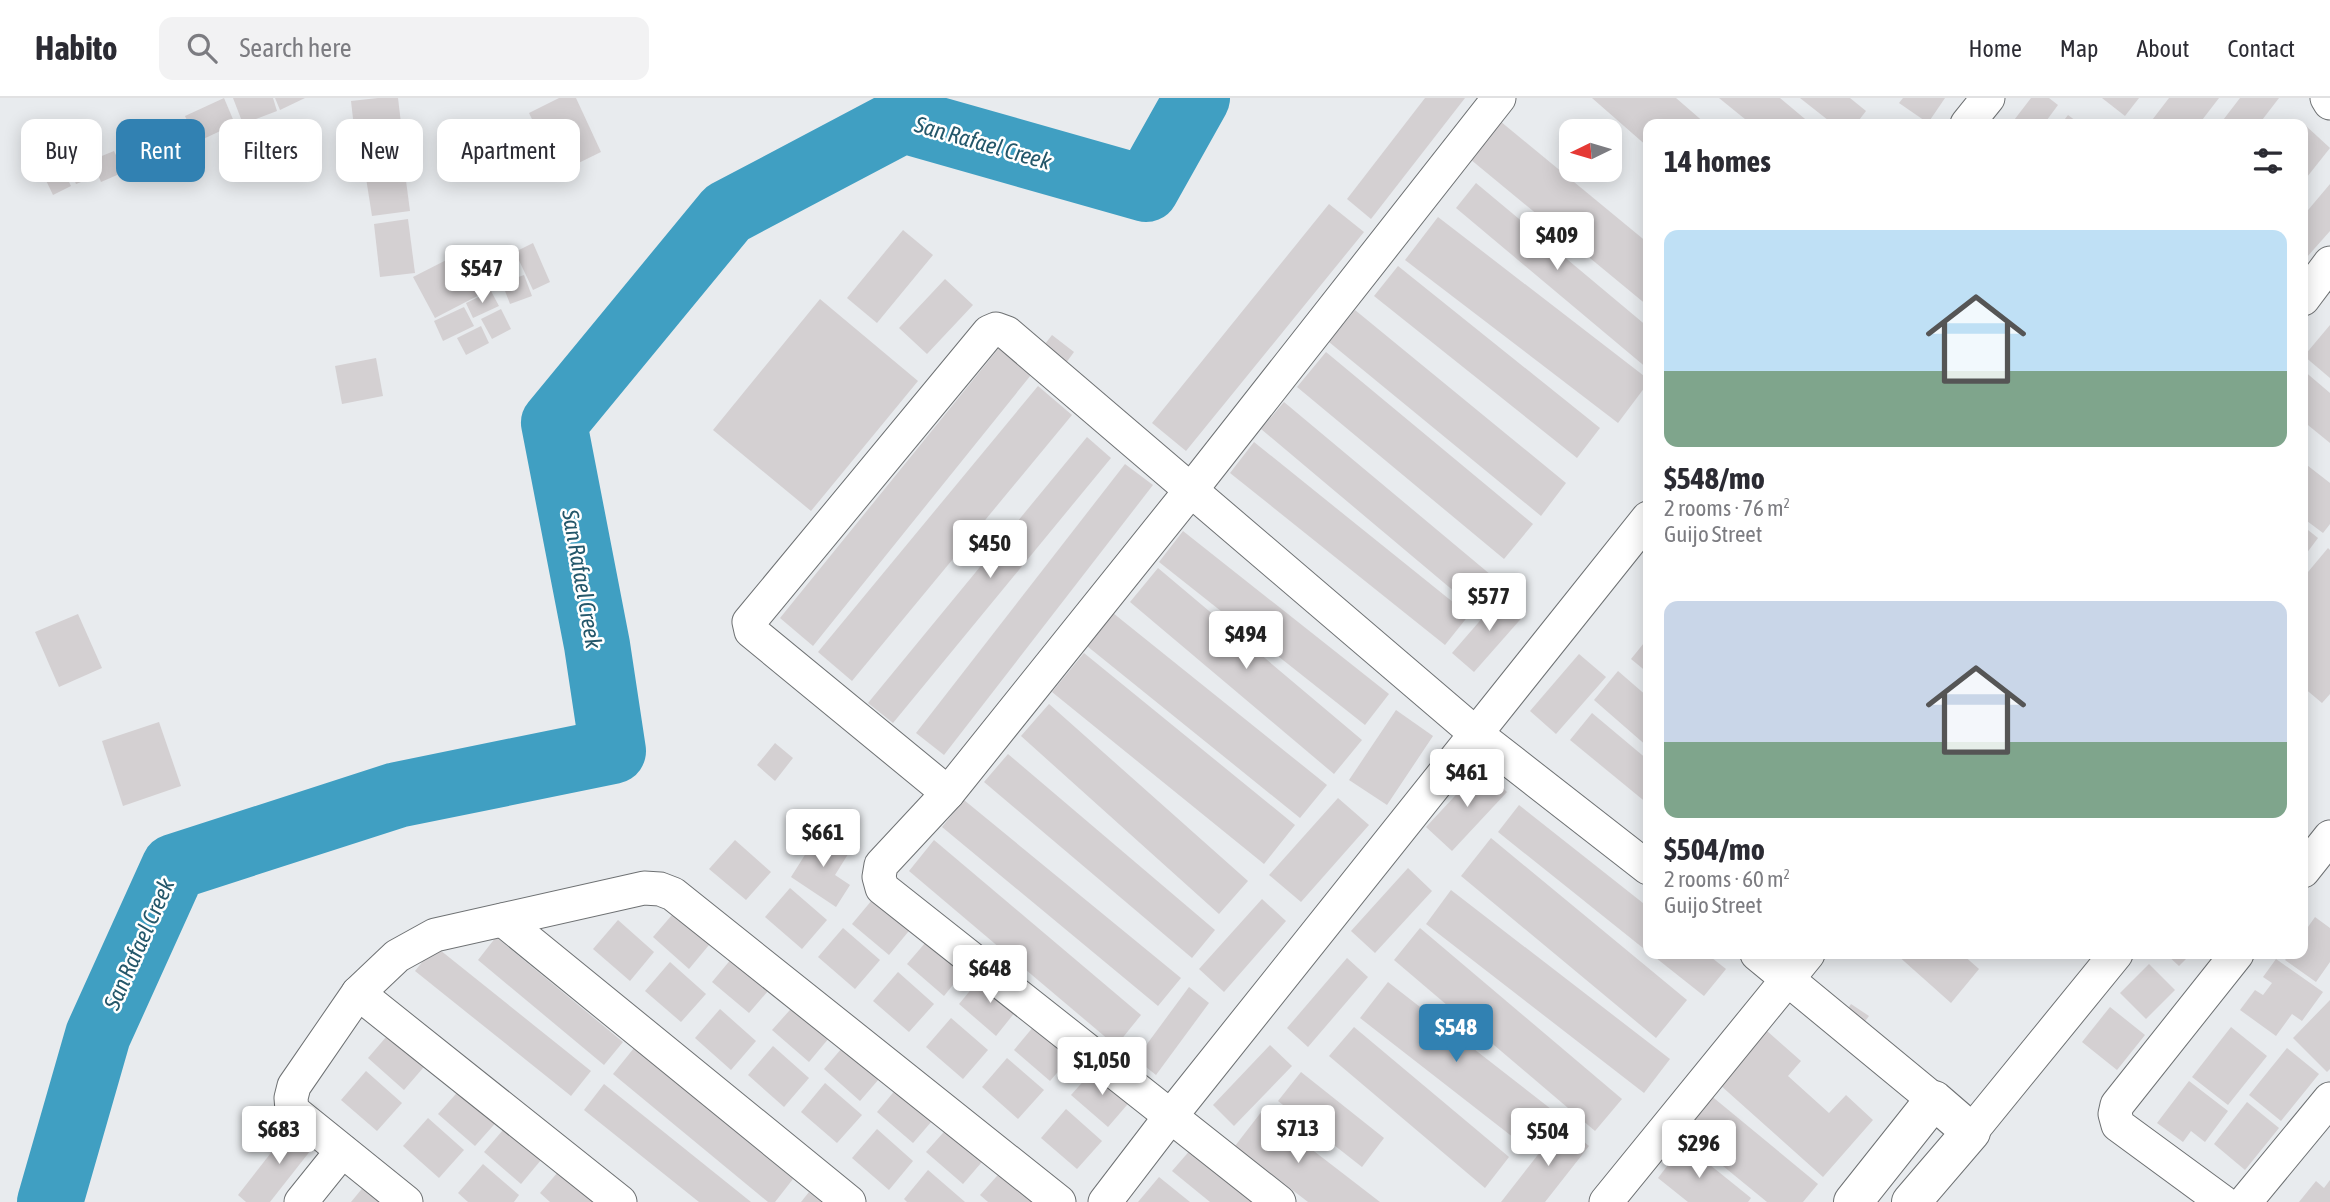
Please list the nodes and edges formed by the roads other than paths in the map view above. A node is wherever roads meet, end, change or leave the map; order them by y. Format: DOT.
graph roads {
  1 [pos="1499,98"];
  2 [pos="1988,98"];
  3 [pos="2326,98"];
  4 [pos="2330,103"];
  5 [pos="1971,119"];
  6 [pos="2330,264"];
  7 [pos="2308,293"];
  8 [pos="1191,490"];
  9 [pos="1643,524"];
  10 [pos="1475,733"];
  11 [pos="948,793"];
  12 [pos="2330,837"];
  13 [pos="1643,865"];
  14 [pos="2308,865"];
  15 [pos="503,920"];
  16 [pos="1774,959"];
  17 [pos="2112,959"];
  18 [pos="2233,959"];
  19 [pos="1799,966"];
  20 [pos="358,993"];
  21 [pos="2330,1098"];
  22 [pos="1934,1100"];
  23 [pos="1170,1117"];
  24 [pos="1971,1132"];
  25 [pos="342,1151"];
  26 [pos="302,1202"];
  27 [pos="406,1202"];
  28 [pos="620,1202"];
  29 [pos="849,1202"];
  30 [pos="1059,1202"];
  31 [pos="1105,1202"];
  32 [pos="1279,1202"];
  33 [pos="1606,1202"];
  34 [pos="1853,1202"];
  35 [pos="1911,1202"];
  36 [pos="2223,1202"];
  37 [pos="2245,1202"];
  1 -- 8 [label="street"];
  2 -- 5 [label="street"];
  3 -- 4 [label="street"];
  6 -- 7 [label="street"];
  8 -- 10 [label="street"];
  8 -- 11 [label="street"];
  8 -- 11 [label="street"];
  9 -- 10 [label="street"];
  10 -- 13 [label="street"];
  10 -- 23 [label="street"];
  11 -- 23 [label="street"];
  12 -- 14 [label="street"];
  15 -- 20 [label="street"];
  15 -- 29 [label="street"];
  15 -- 30 [label="street"];
  16 -- 19 [label="street"];
  17 -- 24 [label="street"];
  18 -- 36 [label="street"];
  19 -- 22 [label="street"];
  19 -- 33 [label="street"];
  20 -- 25 [label="street"];
  20 -- 28 [label="street"];
  21 -- 37 [label="street"];
  22 -- 24 [label="street"];
  22 -- 34 [label="street"];
  23 -- 31 [label="street"];
  23 -- 32 [label="street"];
  24 -- 35 [label="street"];
  25 -- 26 [label="street"];
  25 -- 27 [label="street"];
}
